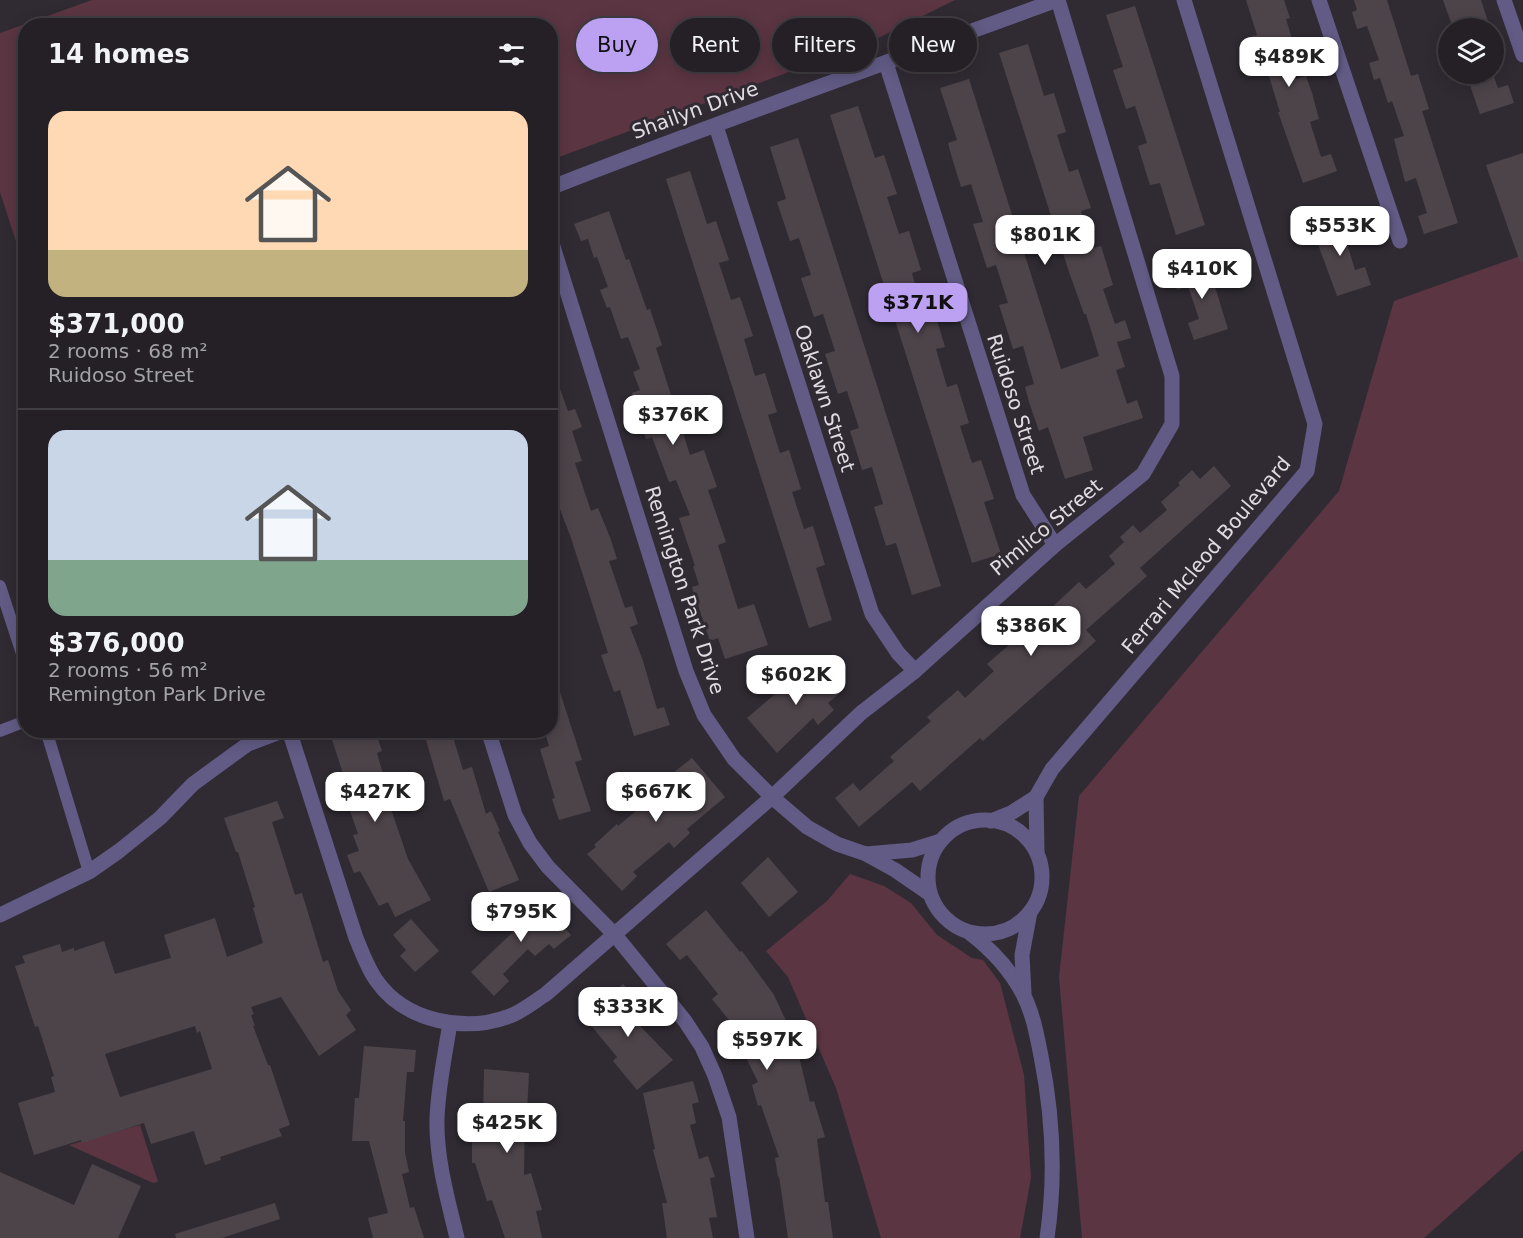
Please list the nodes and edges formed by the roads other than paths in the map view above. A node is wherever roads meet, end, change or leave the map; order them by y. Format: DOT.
graph roads {
  1 [pos="1057,0"];
  2 [pos="1184,0"];
  3 [pos="1319,0"];
  4 [pos="1504,0"];
  5 [pos="1523,55"];
  6 [pos="886,63"];
  7 [pos="716,126"];
  8 [pos="558,185"];
  9 [pos="1400,241"];
  10 [pos="558,262"];
  11 [pos="1055,545"];
  12 [pos="0,586"];
  13 [pos="18,641"];
  14 [pos="915,671"];
  15 [pos="18,724"];
  16 [pos="0,731"];
  17 [pos="48,738"];
  18 [pos="265,738"];
  19 [pos="290,738"];
  20 [pos="491,738"];
  21 [pos="772,797"];
  22 [pos="1036,797"];
  23 [pos="992,821"];
  24 [pos="941,842"];
  25 [pos="1037,852"];
  26 [pos="866,854"];
  27 [pos="89,872"];
  28 [pos="930,894"];
  29 [pos="1030,912"];
  30 [pos="0,915"];
  31 [pos="969,932"];
  32 [pos="615,934"];
  33 [pos="1024,996"];
  34 [pos="450,1023"];
  35 [pos="457,1238"];
  36 [pos="747,1238"];
  37 [pos="1047,1238"];
  1 -- 6 [label="street, Shailyn Drive"];
  1 -- 11 [label="street, Pimlico Street"];
  2 -- 22 [label="street, Ferrari Mcleod Boulevard"];
  3 -- 9 [label="street"];
  4 -- 5 [label="street"];
  6 -- 7 [label="street, Shailyn Drive"];
  6 -- 11 [label="street, Ruidoso Street"];
  7 -- 8 [label="street, Shailyn Drive"];
  7 -- 14 [label="street, Oaklawn Street"];
  10 -- 21 [label="street, Remington Park Drive"];
  11 -- 14 [label="street, Pimlico Street"];
  12 -- 13 [label="lane"];
  14 -- 21 [label="street, Pimlico Street"];
  15 -- 16 [label="lane"];
  17 -- 27 [label="lane"];
  18 -- 27 [label="street"];
  19 -- 34 [label="street, Pimlico Street"];
  20 -- 32 [label="street"];
  21 -- 26 [label="street, Remington Park Drive"];
  21 -- 32 [label="street, Pimlico Street"];
  22 -- 23 [label="street"];
  22 -- 25 [label="street"];
  23 -- 24 [label="street"];
  23 -- 25 [label="street"];
  24 -- 26 [label="street, Remington Park Drive"];
  24 -- 28 [label="street"];
  25 -- 29 [label="street"];
  26 -- 28 [label="street, Remington Park Drive"];
  27 -- 30 [label="street"];
  28 -- 31 [label="street"];
  29 -- 31 [label="street"];
  29 -- 33 [label="street"];
  31 -- 33 [label="street"];
  32 -- 34 [label="street, Pimlico Street"];
  32 -- 36 [label="street"];
  33 -- 37 [label="street"];
  34 -- 35 [label="street"];
}
